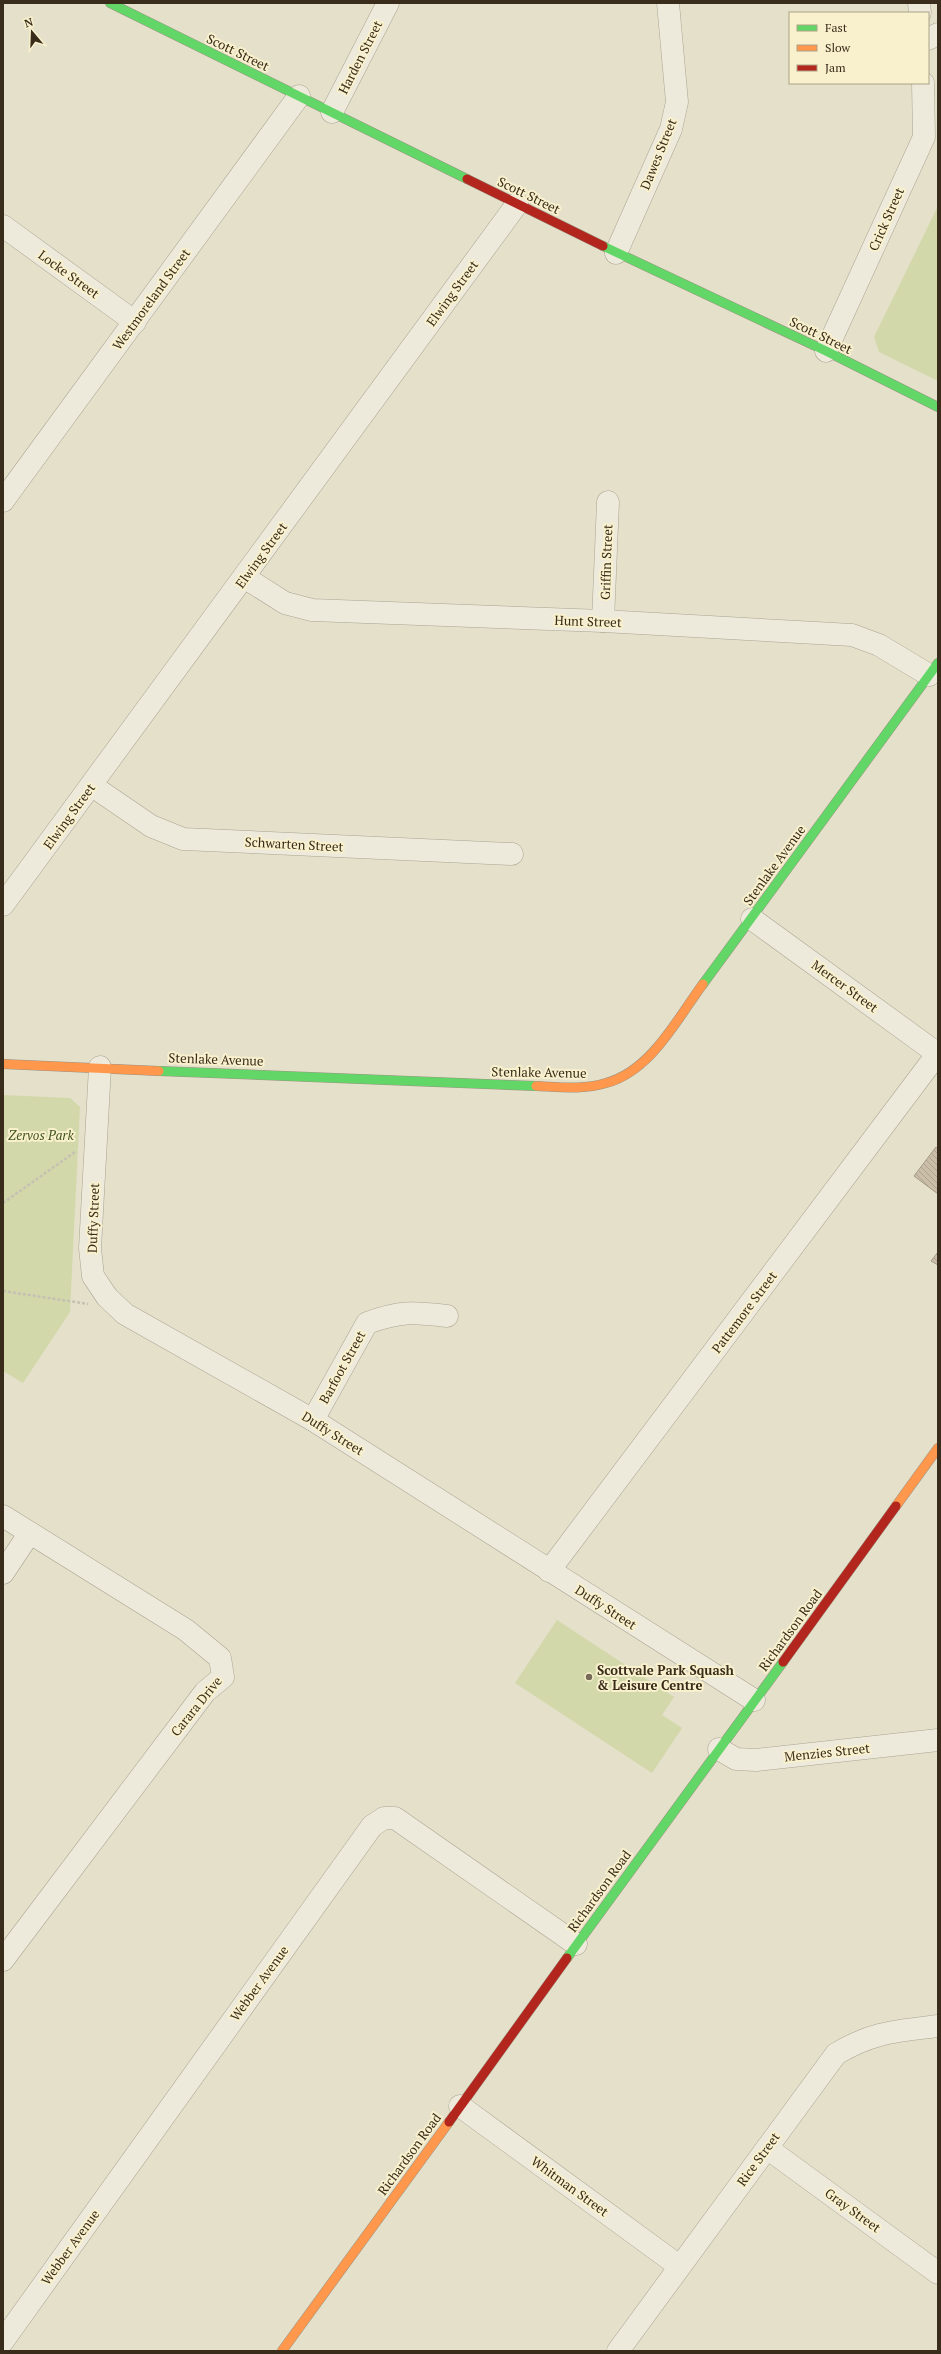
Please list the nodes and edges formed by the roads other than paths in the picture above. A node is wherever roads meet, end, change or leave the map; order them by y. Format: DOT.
graph roads {
  1 [pos="110,3"];
  2 [pos="388,3"];
  3 [pos="668,3"];
  4 [pos="938,34"];
  5 [pos="929,39"];
  6 [pos="923,84"];
  7 [pos="299,96"];
  8 [pos="332,112"];
  9 [pos="517,204"];
  10 [pos="3,226"];
  11 [pos="616,253"];
  12 [pos="135,322"];
  13 [pos="826,351"];
  14 [pos="938,407"];
  15 [pos="3,501"];
  16 [pos="608,502"];
  17 [pos="244,577"];
  18 [pos="603,621"];
  19 [pos="934,669"];
  20 [pos="91,785"];
  21 [pos="512,854"];
  22 [pos="3,905"];
  23 [pos="752,919"];
  24 [pos="938,1054"];
  25 [pos="3,1064"];
  26 [pos="100,1067"];
  27 [pos="446,1316"];
  28 [pos="313,1420"];
  29 [pos="938,1448"];
  30 [pos="3,1516"];
  31 [pos="30,1534"];
  32 [pos="549,1570"];
  33 [pos="3,1573"];
  34 [pos="754,1700"];
  35 [pos="938,1740"];
  36 [pos="719,1749"];
  37 [pos="576,1944"];
  38 [pos="3,1960"];
  39 [pos="938,2026"];
  40 [pos="460,2106"];
  41 [pos="767,2148"];
  42 [pos="679,2266"];
  43 [pos="938,2273"];
  44 [pos="3,2341"];
  45 [pos="282,2351"];
  46 [pos="618,2351"];
  1 -- 7 [label="street, Scott Street"];
  2 -- 8 [label="street, Harden Street"];
  3 -- 11 [label="street, Dawes Street"];
  4 -- 5 [label="street"];
  6 -- 13 [label="street, Crick Street"];
  7 -- 8 [label="street, Scott Street"];
  7 -- 12 [label="street, Westmoreland Street"];
  8 -- 9 [label="street, Scott Street"];
  9 -- 11 [label="street, Scott Street"];
  9 -- 17 [label="street, Elwing Street"];
  10 -- 12 [label="street, Locke Street"];
  11 -- 13 [label="street, Scott Street"];
  12 -- 15 [label="street, Westmoreland Street"];
  13 -- 14 [label="street, Scott Street"];
  16 -- 18 [label="street, Griffin Street"];
  17 -- 18 [label="street, Hunt Street"];
  17 -- 20 [label="street, Elwing Street"];
  18 -- 19 [label="street, Hunt Street"];
  19 -- 23 [label="street, Stenlake Avenue"];
  20 -- 21 [label="street, Schwarten Street"];
  20 -- 22 [label="street, Elwing Street"];
  23 -- 24 [label="street, Mercer Street"];
  23 -- 26 [label="street, Stenlake Avenue"];
  24 -- 32 [label="street, Pattemore Street"];
  25 -- 26 [label="street, Stenlake Avenue"];
  26 -- 28 [label="street, Duffy Street"];
  27 -- 28 [label="street, Barfoot Street"];
  28 -- 32 [label="street, Duffy Street"];
  29 -- 34 [label="street, Richardson Road"];
  30 -- 31 [label="street, Carara Drive"];
  31 -- 33 [label="street"];
  31 -- 38 [label="street, Carara Drive"];
  32 -- 34 [label="street, Duffy Street"];
  34 -- 36 [label="street, Richardson Road"];
  35 -- 36 [label="street, Menzies Street"];
  36 -- 37 [label="street, Richardson Road"];
  37 -- 40 [label="street, Richardson Road"];
  37 -- 44 [label="street, Webber Avenue"];
  39 -- 41 [label="street, Rice Street"];
  40 -- 42 [label="street, Whitman Street"];
  40 -- 45 [label="street, Richardson Road"];
  41 -- 42 [label="street, Rice Street"];
  41 -- 43 [label="street, Gray Street"];
  42 -- 46 [label="street, Rice Street"];
}
